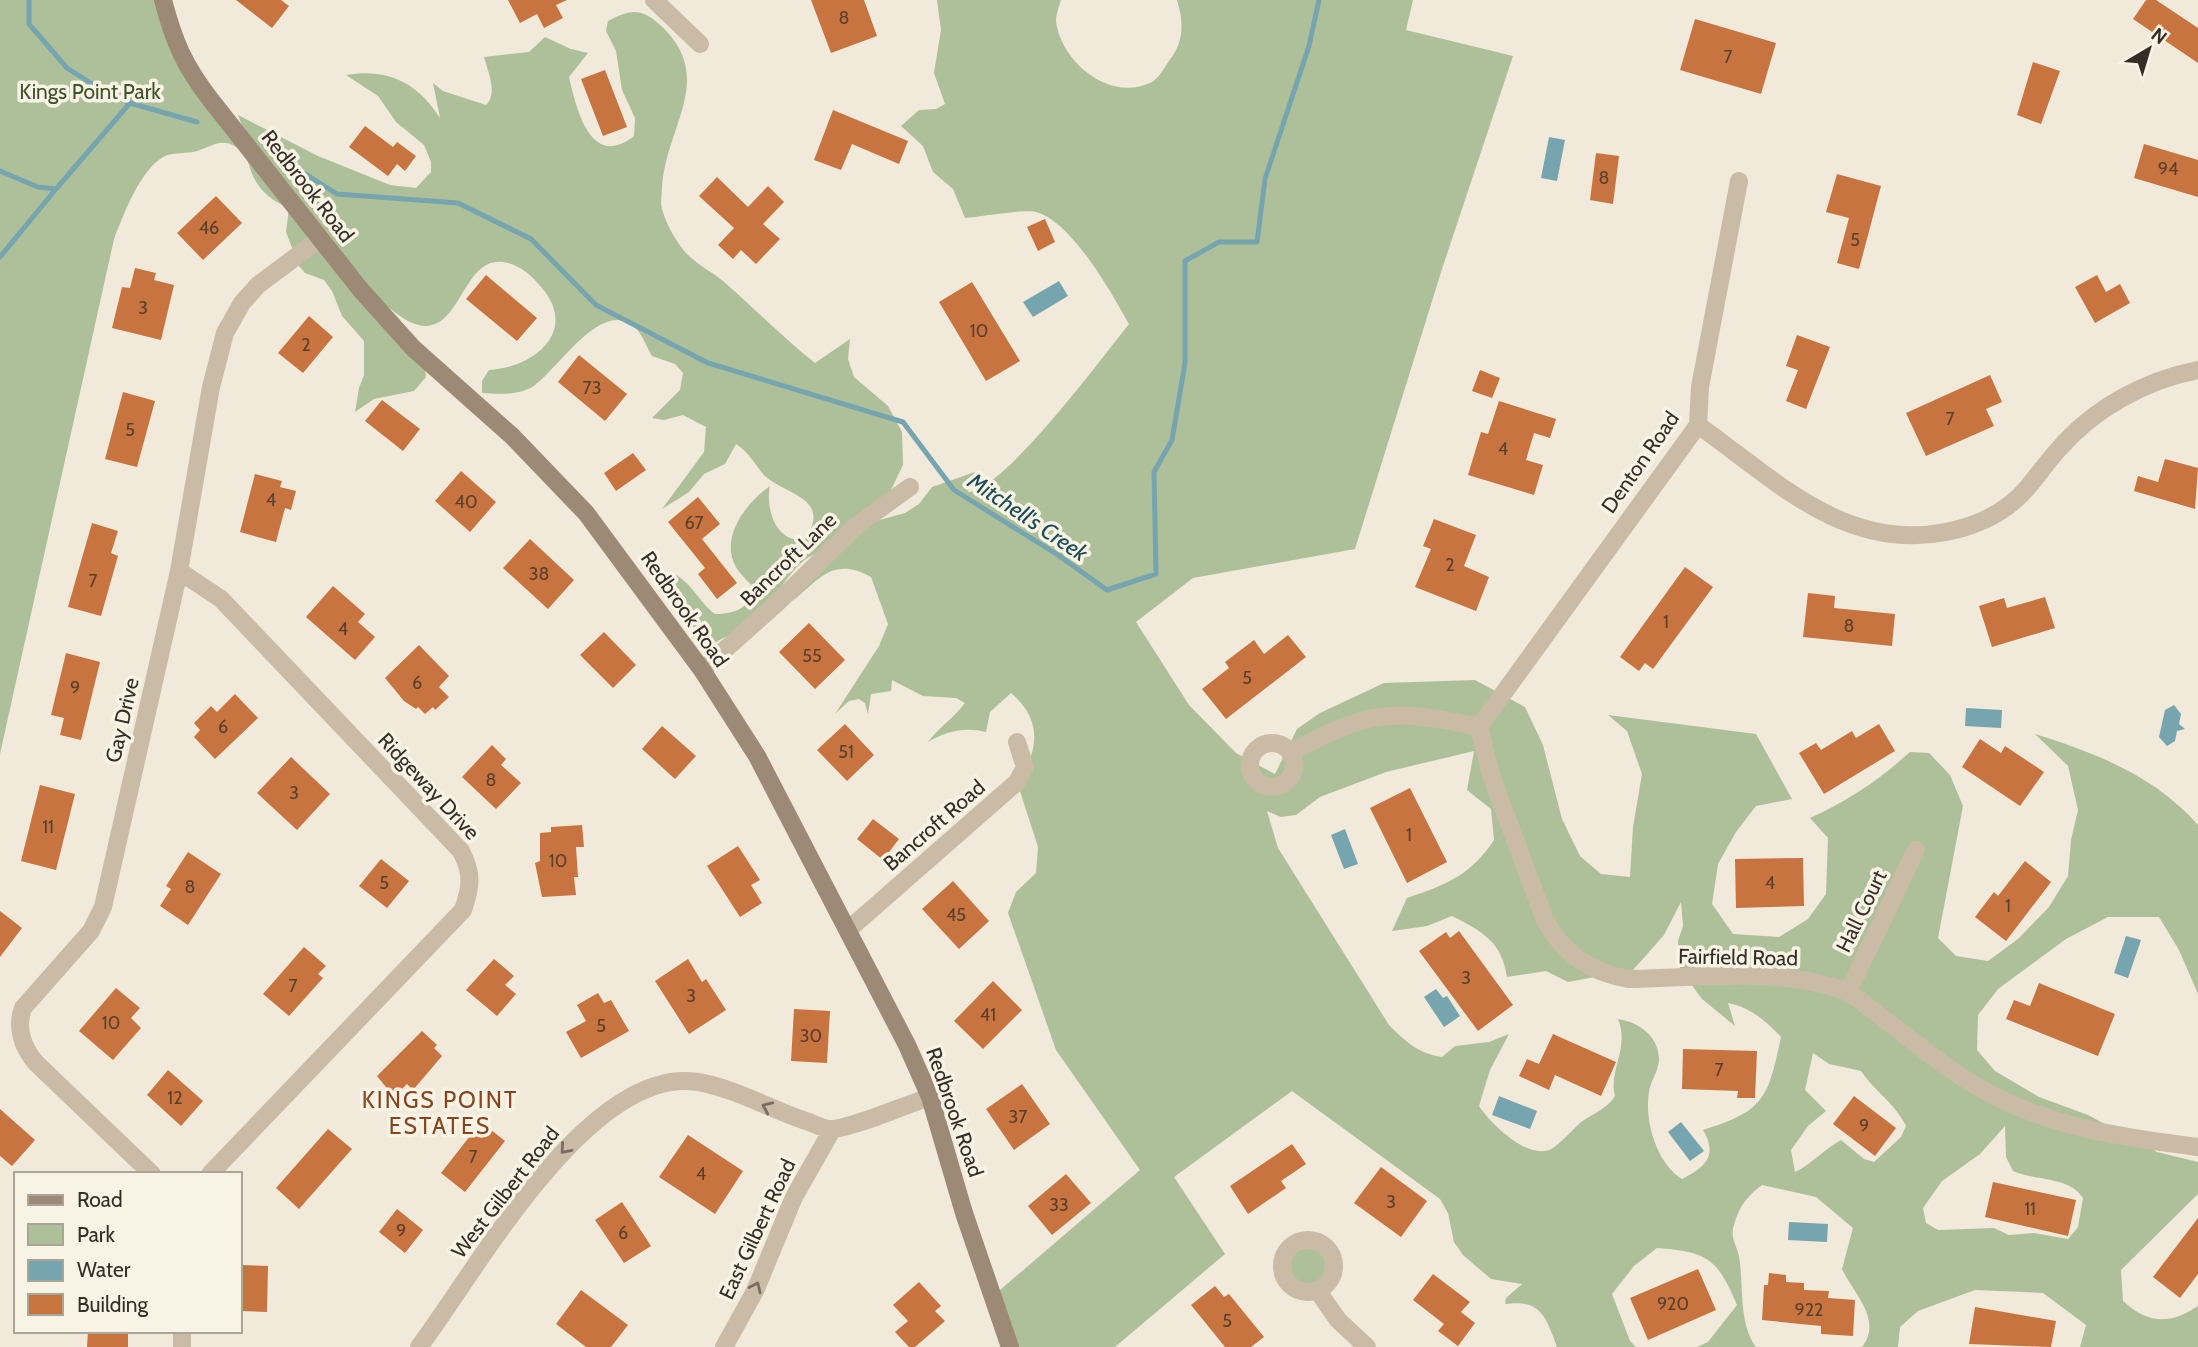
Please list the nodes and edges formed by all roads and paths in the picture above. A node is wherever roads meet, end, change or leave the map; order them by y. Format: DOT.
graph roads {
  1 [pos="163,0"];
  2 [pos="654,0"];
  3 [pos="700,44"];
  4 [pos="1739,181"];
  5 [pos="321,238"];
  6 [pos="2198,370"];
  7 [pos="1698,425"];
  8 [pos="910,487"];
  9 [pos="179,571"];
  10 [pos="702,670"];
  11 [pos="1479,727"];
  12 [pos="1017,742"];
  13 [pos="1290,753"];
  14 [pos="1916,850"];
  15 [pos="848,930"];
  16 [pos="1848,992"];
  17 [pos="930,1097"];
  18 [pos="832,1130"];
  19 [pos="2198,1147"];
  20 [pos="150,1172"];
  21 [pos="213,1172"];
  22 [pos="1317,1290"];
  23 [pos="419,1347"];
  24 [pos="724,1347"];
  25 [pos="1010,1347"];
  26 [pos="1367,1347"];
  1 -- 5 [label="main road, Redbrook Road"];
  2 -- 3 [label="street"];
  4 -- 7 [label="street, Denton Road"];
  5 -- 9 [label="street, Gay Drive"];
  5 -- 10 [label="main road, Redbrook Road"];
  6 -- 7 [label="street"];
  7 -- 11 [label="street, Denton Road"];
  8 -- 10 [label="street, Bancroft Lane"];
  9 -- 20 [label="street, Gay Drive"];
  9 -- 21 [label="street, Ridgeway Drive"];
  10 -- 15 [label="main road, Redbrook Road"];
  11 -- 13 [label="street"];
  11 -- 16 [label="street, Fairfield Road"];
  12 -- 15 [label="street, Bancroft Road"];
  14 -- 16 [label="street, Hall Court"];
  15 -- 17 [label="main road, Redbrook Road"];
  16 -- 19 [label="street, Fairfield Road"];
  17 -- 18 [label="street"];
  17 -- 25 [label="main road, Redbrook Road"];
  18 -- 23 [label="street, West Gilbert Road, one-way"];
  24 -- 18 [label="street, East Gilbert Road, one-way"];
  22 -- 26 [label="street"];
}
